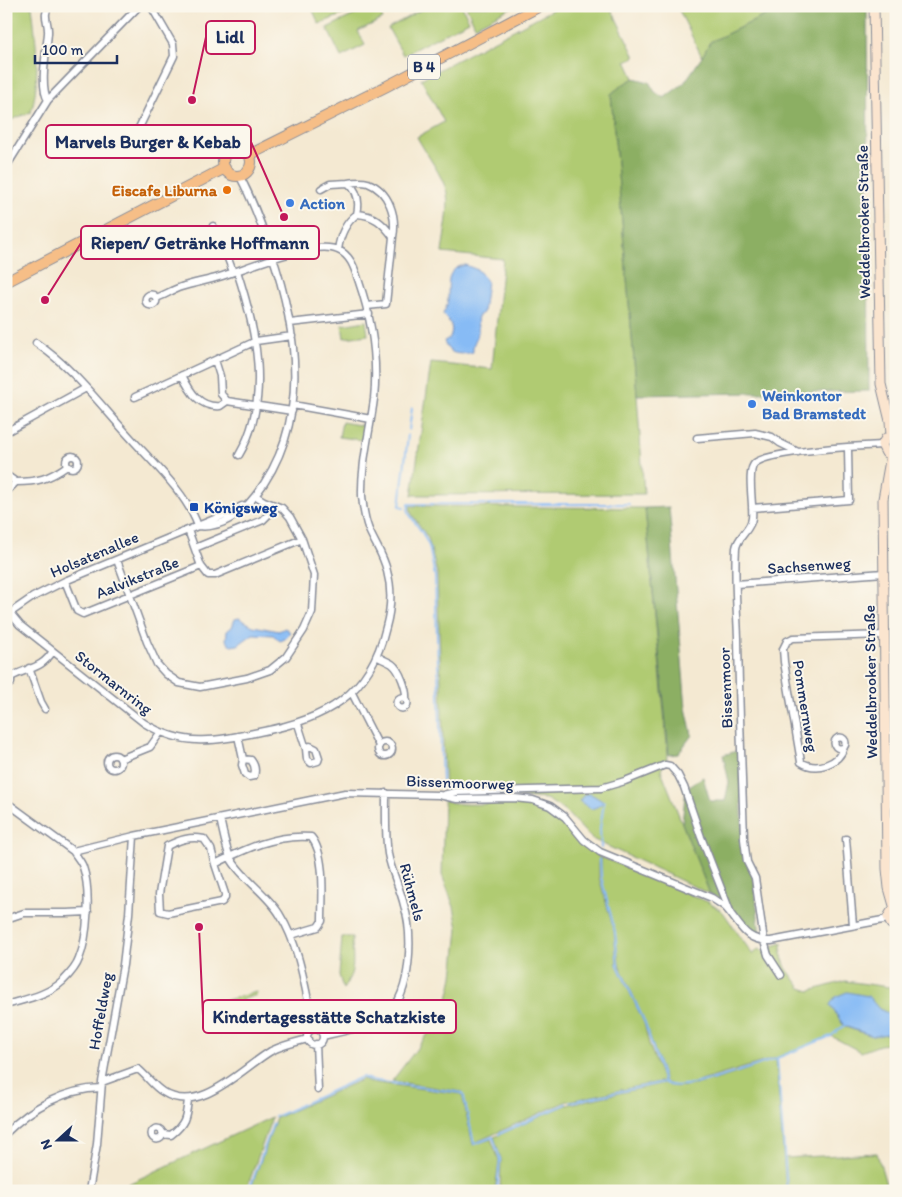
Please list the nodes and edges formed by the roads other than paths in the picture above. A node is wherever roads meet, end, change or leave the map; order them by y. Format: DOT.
graph roads {
  1 [pos="49,6"];
  2 [pos="139,6"];
  3 [pos="151,6"];
  4 [pos="540,6"];
  5 [pos="874,6"];
  6 [pos="48,100"];
  7 [pos="135,152"];
  8 [pos="249,155"];
  9 [pos="6,167"];
  10 [pos="225,168"];
  11 [pos="239,176"];
  12 [pos="348,182"];
  13 [pos="321,189"];
  14 [pos="357,214"];
  15 [pos="213,226"];
  16 [pos="393,237"];
  17 [pos="338,250"];
  18 [pos="273,259"];
  19 [pos="235,272"];
  20 [pos="6,282"];
  21 [pos="156,298"];
  22 [pos="367,306"];
  23 [pos="369,314"];
  24 [pos="290,323"];
  25 [pos="292,336"];
  26 [pos="256,341"];
  27 [pos="36,343"];
  28 [pos="215,360"];
  29 [pos="182,375"];
  30 [pos="86,388"];
  31 [pos="135,397"];
  32 [pos="227,401"];
  33 [pos="256,405"];
  34 [pos="292,408"];
  35 [pos="371,419"];
  36 [pos="6,432"];
  37 [pos="893,437"];
  38 [pos="697,438"];
  39 [pos="780,443"];
  40 [pos="882,445"];
  41 [pos="848,449"];
  42 [pos="798,452"];
  43 [pos="894,454"];
  44 [pos="239,455"];
  45 [pos="780,456"];
  46 [pos="67,466"];
  47 [pos="6,475"];
  48 [pos="16,482"];
  49 [pos="6,492"];
  50 [pos="256,496"];
  51 [pos="274,505"];
  52 [pos="752,508"];
  53 [pos="198,526"];
  54 [pos="188,530"];
  55 [pos="302,539"];
  56 [pos="195,548"];
  57 [pos="117,560"];
  58 [pos="201,566"];
  59 [pos="884,573"];
  60 [pos="65,581"];
  61 [pos="736,584"];
  62 [pos="130,595"];
  63 [pos="8,615"];
  64 [pos="884,635"];
  65 [pos="52,651"];
  66 [pos="377,656"];
  67 [pos="29,668"];
  68 [pos="9,676"];
  69 [pos="6,686"];
  70 [pos="352,693"];
  71 [pos="406,699"];
  72 [pos="45,709"];
  73 [pos="298,724"];
  74 [pos="160,733"];
  75 [pos="238,736"];
  76 [pos="379,746"];
  77 [pos="844,747"];
  78 [pos="306,749"];
  79 [pos="120,759"];
  80 [pos="243,759"];
  81 [pos="386,793"];
  82 [pos="439,795"];
  83 [pos="6,802"];
  84 [pos="220,819"];
  85 [pos="134,836"];
  86 [pos="846,839"];
  87 [pos="73,851"];
  88 [pos="230,856"];
  89 [pos="215,864"];
  90 [pos="895,909"];
  91 [pos="88,912"];
  92 [pos="6,919"];
  93 [pos="734,919"];
  94 [pos="888,920"];
  95 [pos="853,925"];
  96 [pos="896,926"];
  97 [pos="291,935"];
  98 [pos="764,941"];
  99 [pos="781,975"];
  100 [pos="6,1005"];
  101 [pos="314,1029"];
  102 [pos="323,1036"];
  103 [pos="308,1039"];
  104 [pos="316,1044"];
  105 [pos="102,1085"];
  106 [pos="318,1090"];
  107 [pos="188,1100"];
  108 [pos="6,1133"];
  109 [pos="163,1134"];
  110 [pos="89,1191"];
  1 -- 6 [label="street"];
  2 -- 6 [label="street"];
  3 -- 7 [label="street"];
  4 -- 8 [label="main road, B 4"];
  5 -- 37 [label="street, Weddelbrooker Straße"];
  6 -- 9 [label="street"];
  8 -- 10 [label="main road"];
  8 -- 11 [label="main road"];
  10 -- 11 [label="main road"];
  10 -- 20 [label="main road"];
  11 -- 18 [label="street, Holsatenallee"];
  12 -- 13 [label="street"];
  12 -- 14 [label="street"];
  12 -- 16 [label="street"];
  14 -- 16 [label="street"];
  14 -- 17 [label="street"];
  15 -- 19 [label="street"];
  16 -- 22 [label="street"];
  17 -- 18 [label="street"];
  17 -- 22 [label="street, Stormarnring"];
  18 -- 19 [label="street"];
  18 -- 24 [label="street, Holsatenallee"];
  19 -- 21 [label="street"];
  19 -- 26 [label="street"];
  22 -- 23 [label="street, Stormarnring"];
  23 -- 24 [label="street"];
  23 -- 35 [label="street, Stormarnring"];
  24 -- 25 [label="street, Holsatenallee"];
  25 -- 26 [label="street"];
  25 -- 34 [label="street, Holsatenallee"];
  26 -- 28 [label="street"];
  26 -- 33 [label="street"];
  27 -- 30 [label="street"];
  28 -- 29 [label="street"];
  28 -- 32 [label="street"];
  29 -- 31 [label="street"];
  29 -- 32 [label="street"];
  30 -- 36 [label="street"];
  30 -- 53 [label="street"];
  32 -- 33 [label="street"];
  33 -- 34 [label="street"];
  33 -- 44 [label="street"];
  34 -- 35 [label="street"];
  34 -- 50 [label="street, Holsatenallee"];
  35 -- 66 [label="street, Stormarnring"];
  37 -- 40 [label="street, Weddelbrooker Straße"];
  38 -- 39 [label="street, Bissenmoor"];
  39 -- 42 [label="street, Bissenmoor"];
  39 -- 45 [label="street"];
  40 -- 41 [label="street, Bissenmoor"];
  40 -- 43 [label="street, Weddelbrooker Straße"];
  41 -- 42 [label="street, Bissenmoor"];
  41 -- 52 [label="street"];
  42 -- 45 [label="street, Bissenmoor"];
  43 -- 59 [label="street, Weddelbrooker Straße"];
  45 -- 52 [label="street, Bissenmoor"];
  46 -- 48 [label="street"];
  47 -- 48 [label="street"];
  48 -- 49 [label="street"];
  50 -- 51 [label="street"];
  50 -- 53 [label="street, Holsatenallee"];
  51 -- 55 [label="street"];
  51 -- 56 [label="street"];
  52 -- 61 [label="street, Bissenmoor"];
  53 -- 54 [label="street, Holsatenallee"];
  54 -- 56 [label="street, Aalvikstraße"];
  54 -- 57 [label="street, Holsatenallee"];
  55 -- 58 [label="street"];
  55 -- 62 [label="street"];
  56 -- 58 [label="street, Aalvikstraße"];
  57 -- 60 [label="street, Holsatenallee"];
  57 -- 62 [label="street"];
  58 -- 62 [label="street, Aalvikstraße"];
  59 -- 61 [label="street, Sachsenweg"];
  59 -- 64 [label="street, Weddelbrooker Straße"];
  60 -- 62 [label="street, Aalvikstraße"];
  60 -- 63 [label="street, Holsatenallee"];
  61 -- 98 [label="street, Bissenmoor"];
  63 -- 65 [label="street, Stormarnring"];
  64 -- 77 [label="street, Pommernweg"];
  64 -- 90 [label="street, Weddelbrooker Straße"];
  65 -- 67 [label="street, Stormarnring"];
  65 -- 74 [label="street, Stormarnring"];
  66 -- 70 [label="street, Stormarnring"];
  66 -- 71 [label="street"];
  67 -- 68 [label="street, Stormarnring"];
  67 -- 72 [label="street"];
  68 -- 69 [label="street, Stormarnring"];
  70 -- 73 [label="street, Stormarnring"];
  70 -- 76 [label="street"];
  73 -- 75 [label="street, Stormarnring"];
  73 -- 78 [label="street"];
  74 -- 75 [label="street, Stormarnring"];
  74 -- 79 [label="street, Stormarnring"];
  75 -- 80 [label="street"];
  81 -- 82 [label="street, Bissenmoorweg"];
  81 -- 84 [label="street, Bissenmoorweg"];
  81 -- 102 [label="street, Rühmels"];
  82 -- 93 [label="street, Bissenmoorweg"];
  82 -- 93 [label="street"];
  83 -- 87 [label="street"];
  84 -- 85 [label="street, Bissenmoorweg"];
  84 -- 88 [label="street"];
  85 -- 87 [label="street, Bissenmoorweg"];
  85 -- 105 [label="street, Hoffeldweg"];
  86 -- 95 [label="street"];
  87 -- 91 [label="street"];
  88 -- 89 [label="street"];
  88 -- 97 [label="street"];
  88 -- 97 [label="street"];
  89 -- 89 [label="street"];
  90 -- 94 [label="street, Weddelbrooker Straße"];
  91 -- 92 [label="street"];
  91 -- 100 [label="street"];
  93 -- 98 [label="street, Bissenmoorweg"];
  94 -- 95 [label="street"];
  94 -- 96 [label="street"];
  95 -- 98 [label="street"];
  97 -- 101 [label="street"];
  98 -- 99 [label="street, Bissenmoor"];
  101 -- 102 [label="street"];
  101 -- 103 [label="street"];
  102 -- 104 [label="street"];
  103 -- 104 [label="street"];
  103 -- 107 [label="street"];
  104 -- 106 [label="street"];
  105 -- 107 [label="street"];
  105 -- 108 [label="street"];
  105 -- 110 [label="street, Hoffeldweg"];
  107 -- 109 [label="street"];
}
